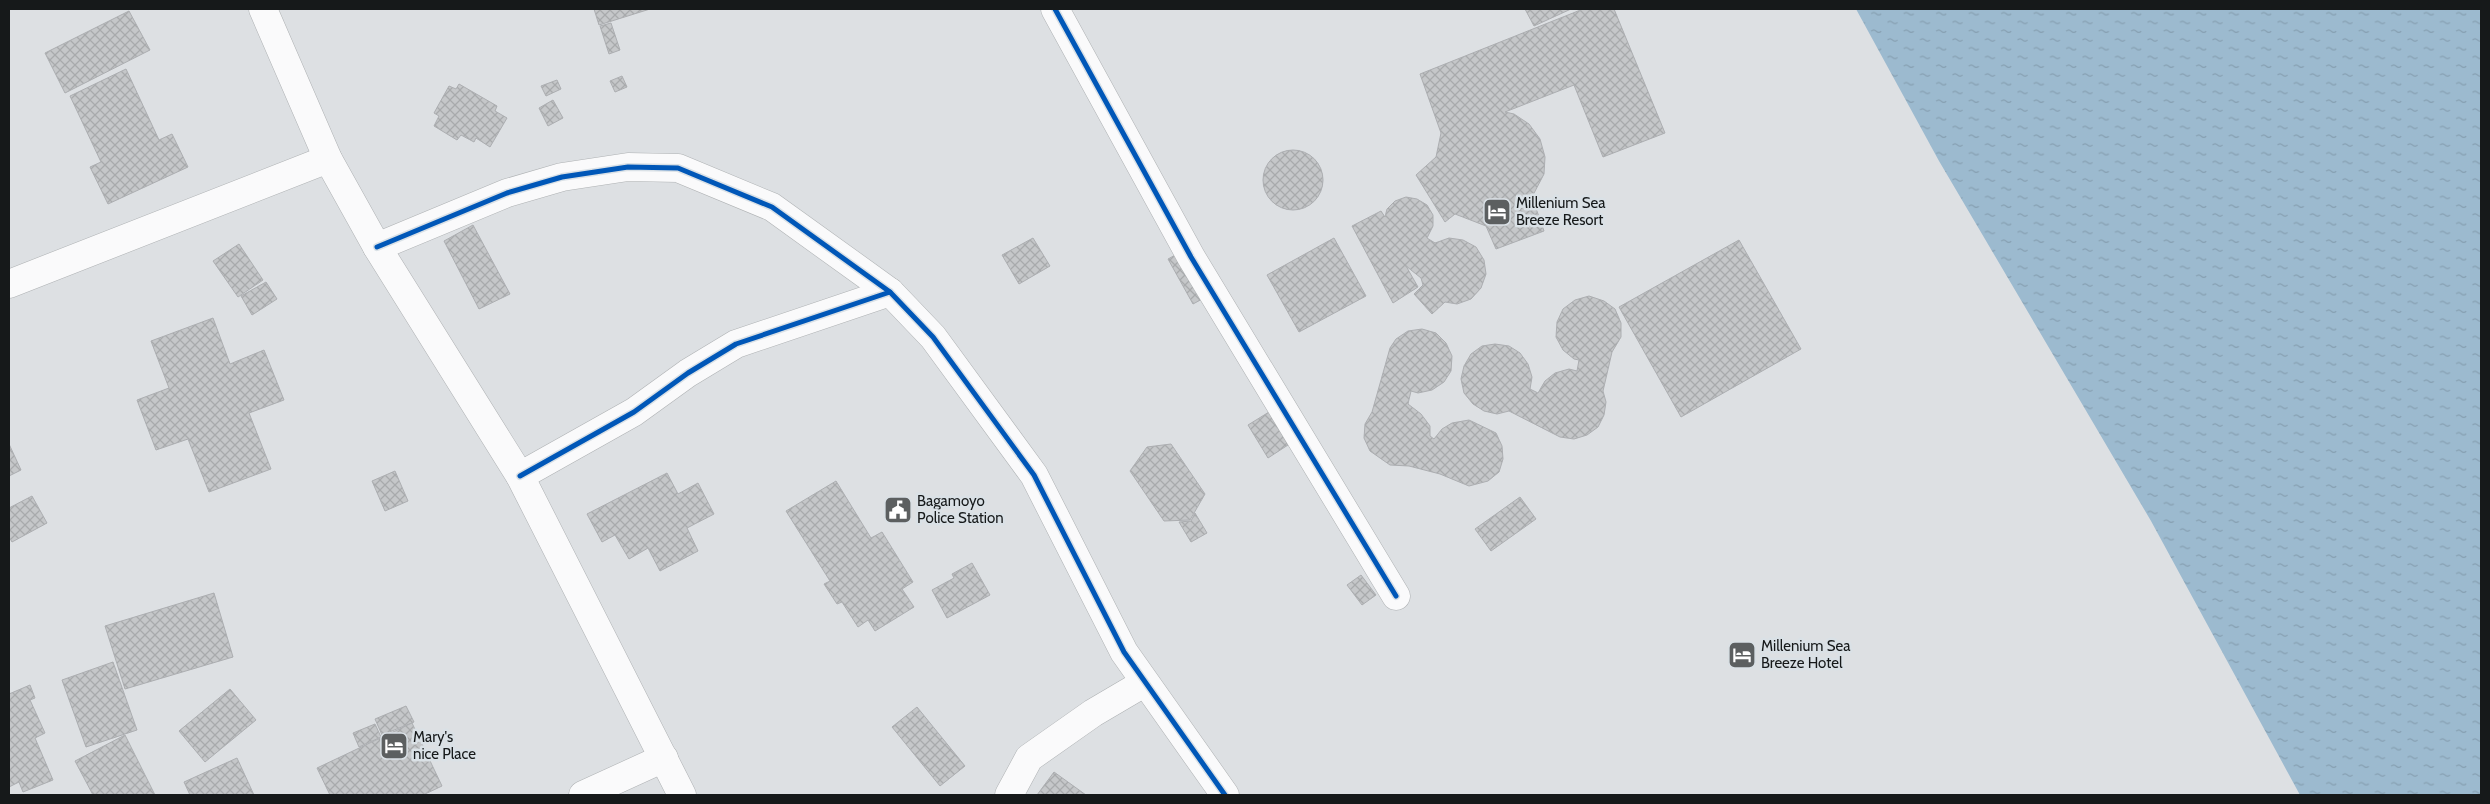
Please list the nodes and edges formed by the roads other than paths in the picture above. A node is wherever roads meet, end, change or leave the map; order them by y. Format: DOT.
graph roads {
  1 [pos="263,9"];
  2 [pos="1055,9"];
  3 [pos="328,159"];
  4 [pos="377,248"];
  5 [pos="9,284"];
  6 [pos="890,292"];
  7 [pos="520,476"];
  8 [pos="1396,596"];
  9 [pos="1144,683"];
  10 [pos="664,758"];
  11 [pos="583,795"];
  12 [pos="682,795"];
  13 [pos="1009,795"];
  14 [pos="1225,795"];
  1 -- 3 [label="street"];
  2 -- 8 [label="street"];
  3 -- 4 [label="street"];
  3 -- 5 [label="street"];
  4 -- 6 [label="street"];
  4 -- 7 [label="street"];
  6 -- 7 [label="street"];
  6 -- 9 [label="street"];
  7 -- 10 [label="street"];
  9 -- 13 [label="street"];
  9 -- 14 [label="street"];
  10 -- 11 [label="street"];
  10 -- 12 [label="street"];
}
